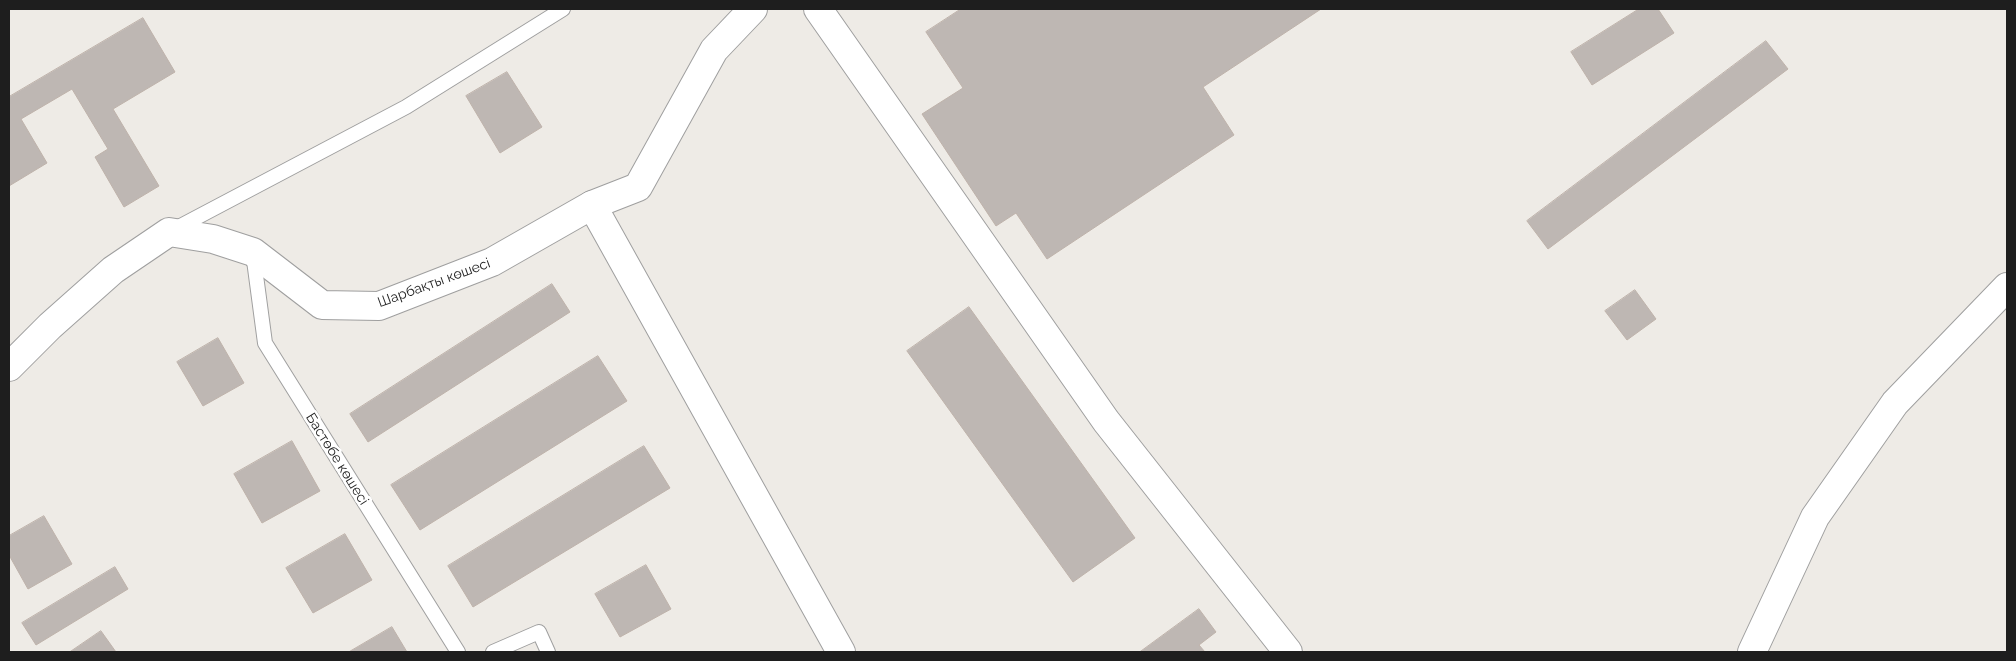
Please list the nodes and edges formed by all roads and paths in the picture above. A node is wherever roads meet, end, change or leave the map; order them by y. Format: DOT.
graph roads {
  1 [pos="563,9"];
  2 [pos="753,9"];
  3 [pos="818,9"];
  4 [pos="592,205"];
  5 [pos="169,232"];
  6 [pos="253,252"];
  7 [pos="2007,287"];
  8 [pos="9,367"];
  9 [pos="458,652"];
  10 [pos="493,652"];
  11 [pos="548,652"];
  12 [pos="840,652"];
  13 [pos="1288,652"];
  14 [pos="1752,652"];
  1 -- 5 [label="lane"];
  2 -- 4 [label="street, Шарбақты көшесі"];
  3 -- 13 [label="street"];
  4 -- 6 [label="street, Шарбақты көшесі"];
  4 -- 12 [label="street"];
  5 -- 6 [label="street, Шарбақты көшесі"];
  5 -- 8 [label="street"];
  6 -- 9 [label="lane, Бастөбе көшесі"];
  7 -- 14 [label="street"];
  10 -- 11 [label="lane"];
}
